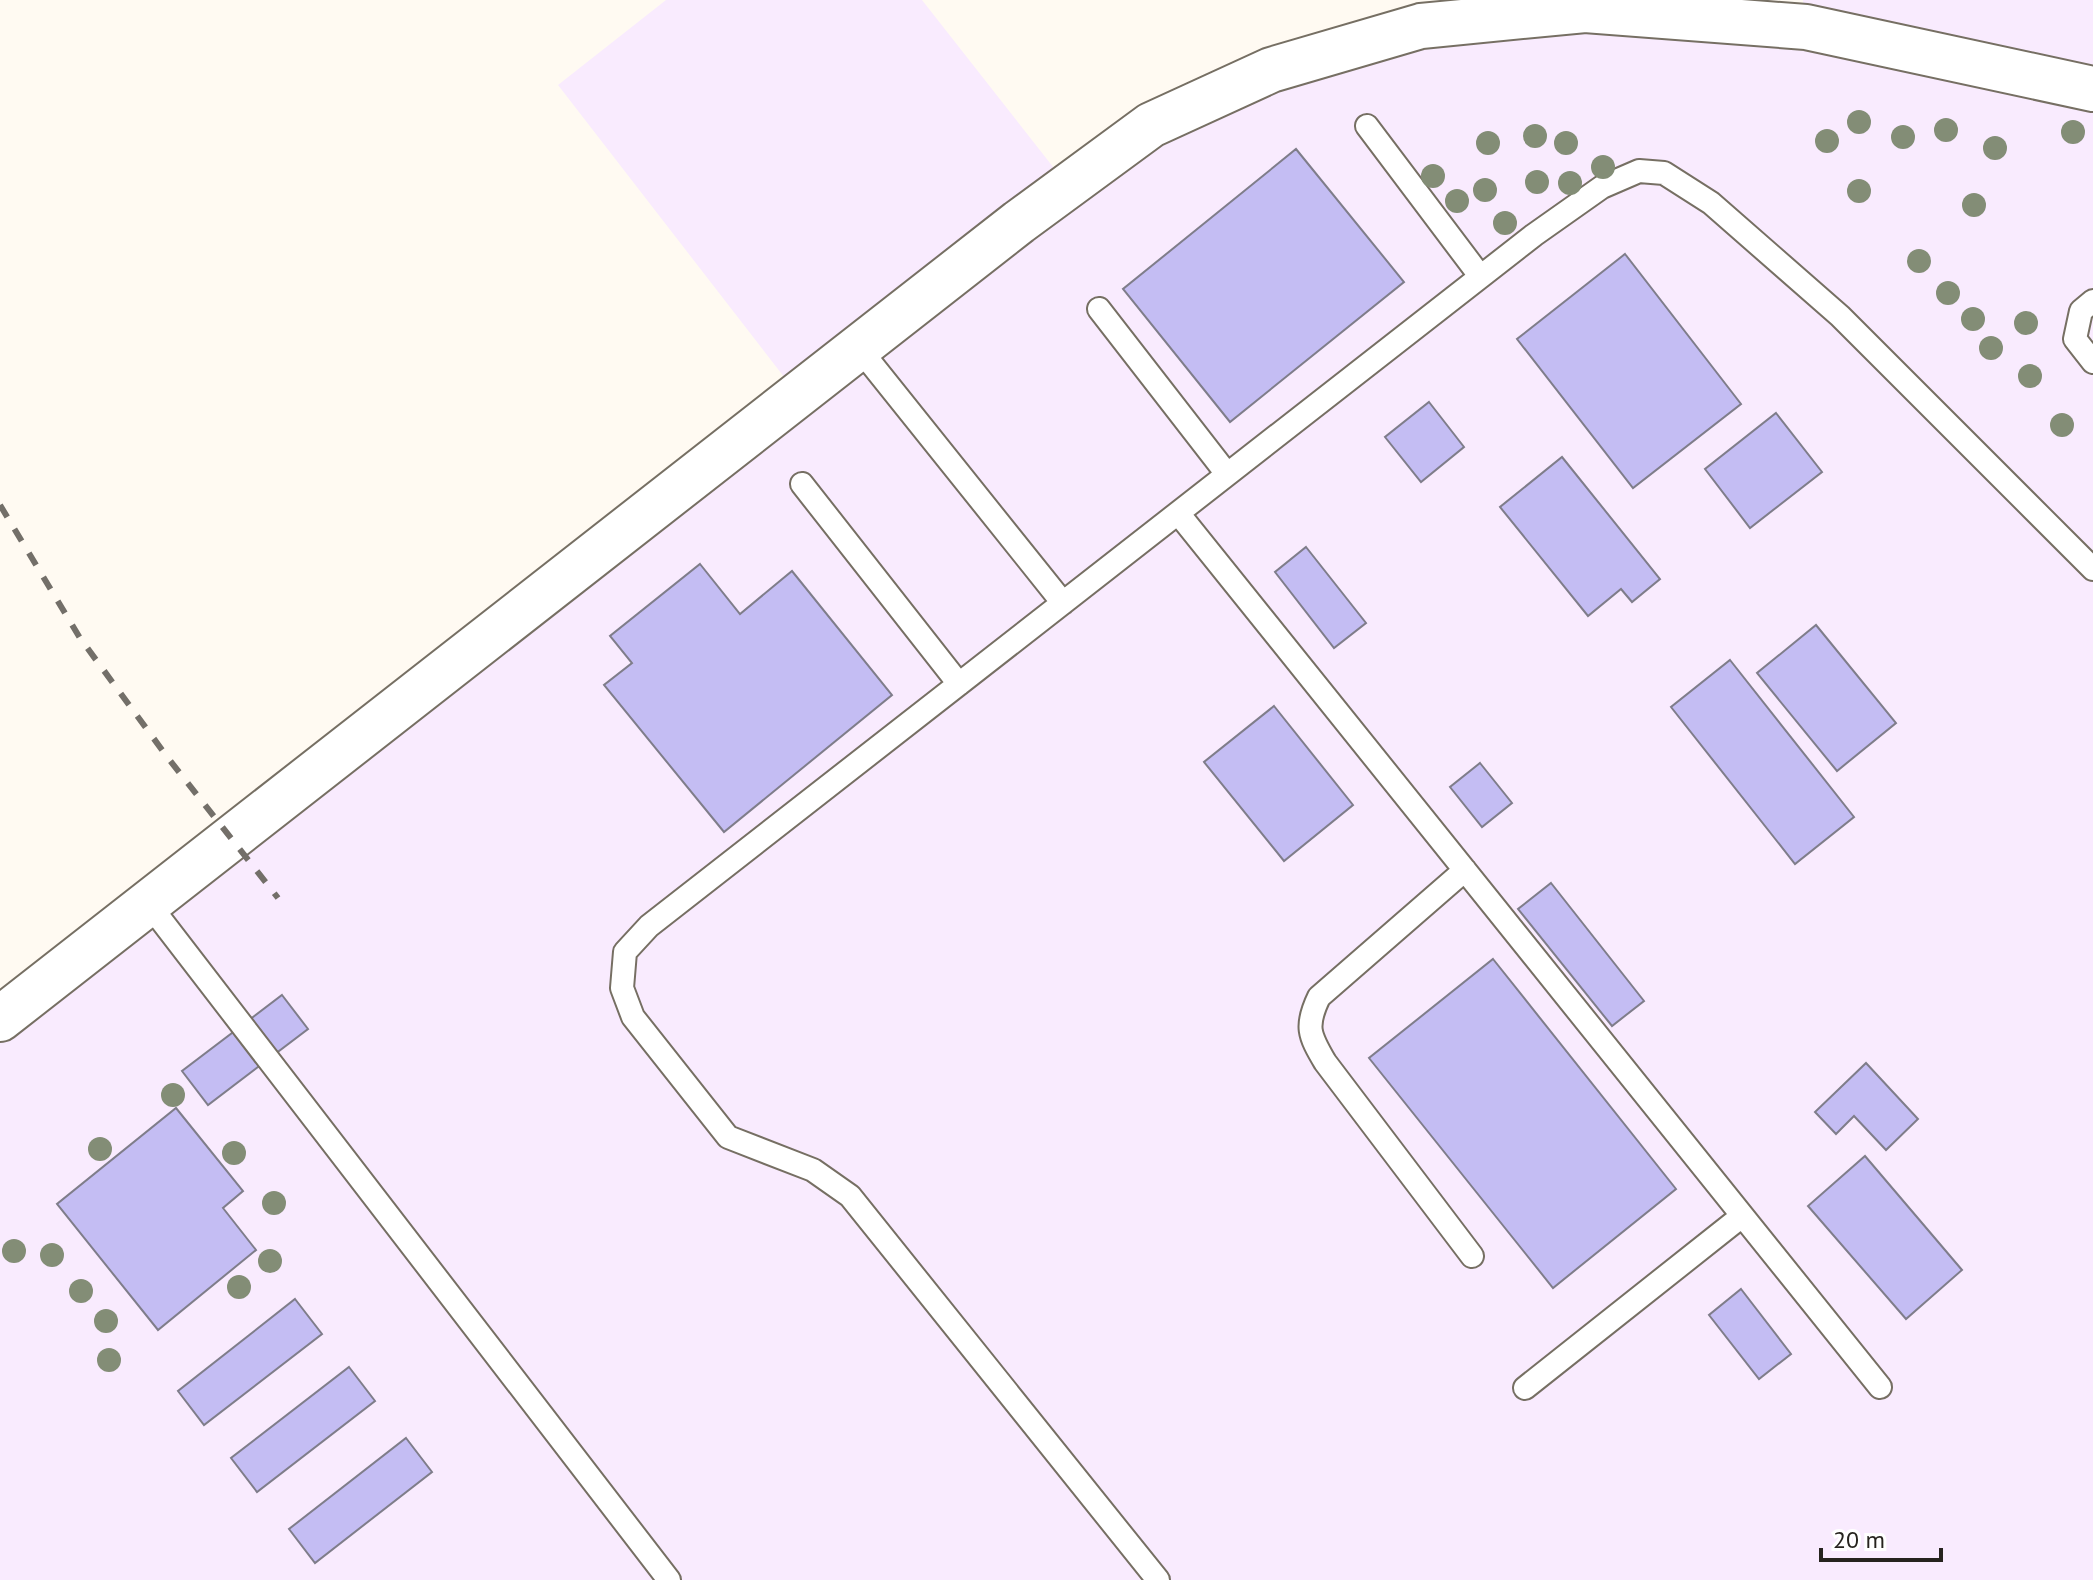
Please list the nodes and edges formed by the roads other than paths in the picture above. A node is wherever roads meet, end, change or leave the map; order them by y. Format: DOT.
graph roads {
  1 [pos="2093,89"];
  2 [pos="1367,126"];
  3 [pos="1480,276"];
  4 [pos="2093,301"];
  5 [pos="1099,309"];
  6 [pos="858,347"];
  7 [pos="2093,362"];
  8 [pos="1227,474"];
  9 [pos="802,484"];
  10 [pos="1178,513"];
  11 [pos="2093,569"];
  12 [pos="1063,603"];
  13 [pos="959,684"];
  14 [pos="1465,870"];
  15 [pos="148,903"];
  16 [pos="0,1019"];
  17 [pos="1742,1216"];
  18 [pos="1472,1256"];
  19 [pos="1880,1387"];
  20 [pos="1525,1388"];
  21 [pos="669,1580"];
  22 [pos="1158,1580"];
  1 -- 6 [label="street"];
  2 -- 3 [label="lane"];
  3 -- 8 [label="lane"];
  3 -- 11 [label="lane"];
  4 -- 7 [label="lane"];
  5 -- 8 [label="lane"];
  6 -- 12 [label="lane"];
  6 -- 15 [label="street"];
  8 -- 10 [label="lane"];
  9 -- 13 [label="lane"];
  10 -- 12 [label="lane"];
  10 -- 14 [label="lane"];
  12 -- 13 [label="lane"];
  13 -- 22 [label="lane"];
  14 -- 17 [label="lane"];
  14 -- 18 [label="lane"];
  15 -- 16 [label="street"];
  15 -- 21 [label="lane"];
  17 -- 19 [label="lane"];
  17 -- 20 [label="lane"];
}
